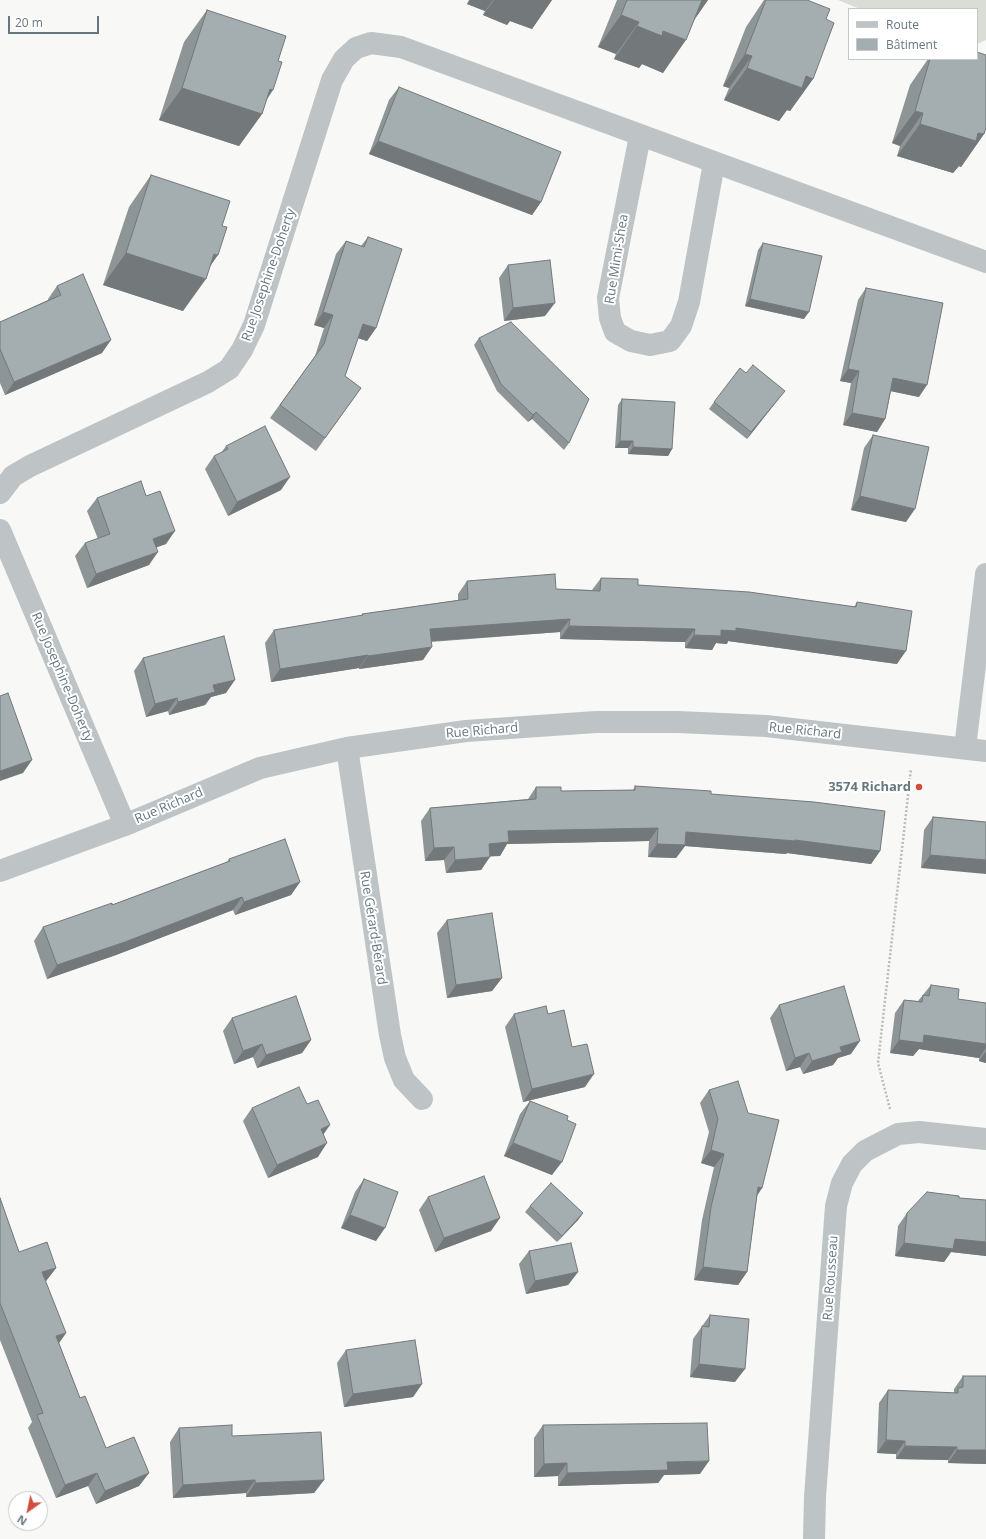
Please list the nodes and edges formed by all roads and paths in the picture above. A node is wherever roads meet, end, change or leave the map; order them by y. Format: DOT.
graph roads {
  1 [pos="640,136"];
  2 [pos="714,163"];
  3 [pos="986,262"];
  4 [pos="0,493"];
  5 [pos="0,530"];
  6 [pos="986,574"];
  7 [pos="914,743"];
  8 [pos="346,748"];
  9 [pos="975,750"];
  10 [pos="125,825"];
  11 [pos="0,871"];
  12 [pos="422,1099"];
  13 [pos="898,1134"];
  14 [pos="986,1139"];
  15 [pos="814,1539"];
  1 -- 2 [label="street"];
  1 -- 2 [label="street, Rue Mimi-Shea"];
  1 -- 4 [label="street, Rue Josephine-Doherty"];
  2 -- 3 [label="street"];
  5 -- 10 [label="street, Rue Josephine-Doherty"];
  6 -- 9 [label="street"];
  7 -- 8 [label="street, Rue Richard"];
  7 -- 9 [label="street, Rue Richard"];
  7 -- 13 [label="path"];
  8 -- 10 [label="street, Rue Richard"];
  8 -- 12 [label="street, Rue Gérard-Bérard"];
  10 -- 11 [label="street, Rue Richard"];
  13 -- 14 [label="street, Rue Rousseau"];
  13 -- 15 [label="street, Rue Rousseau"];
}
